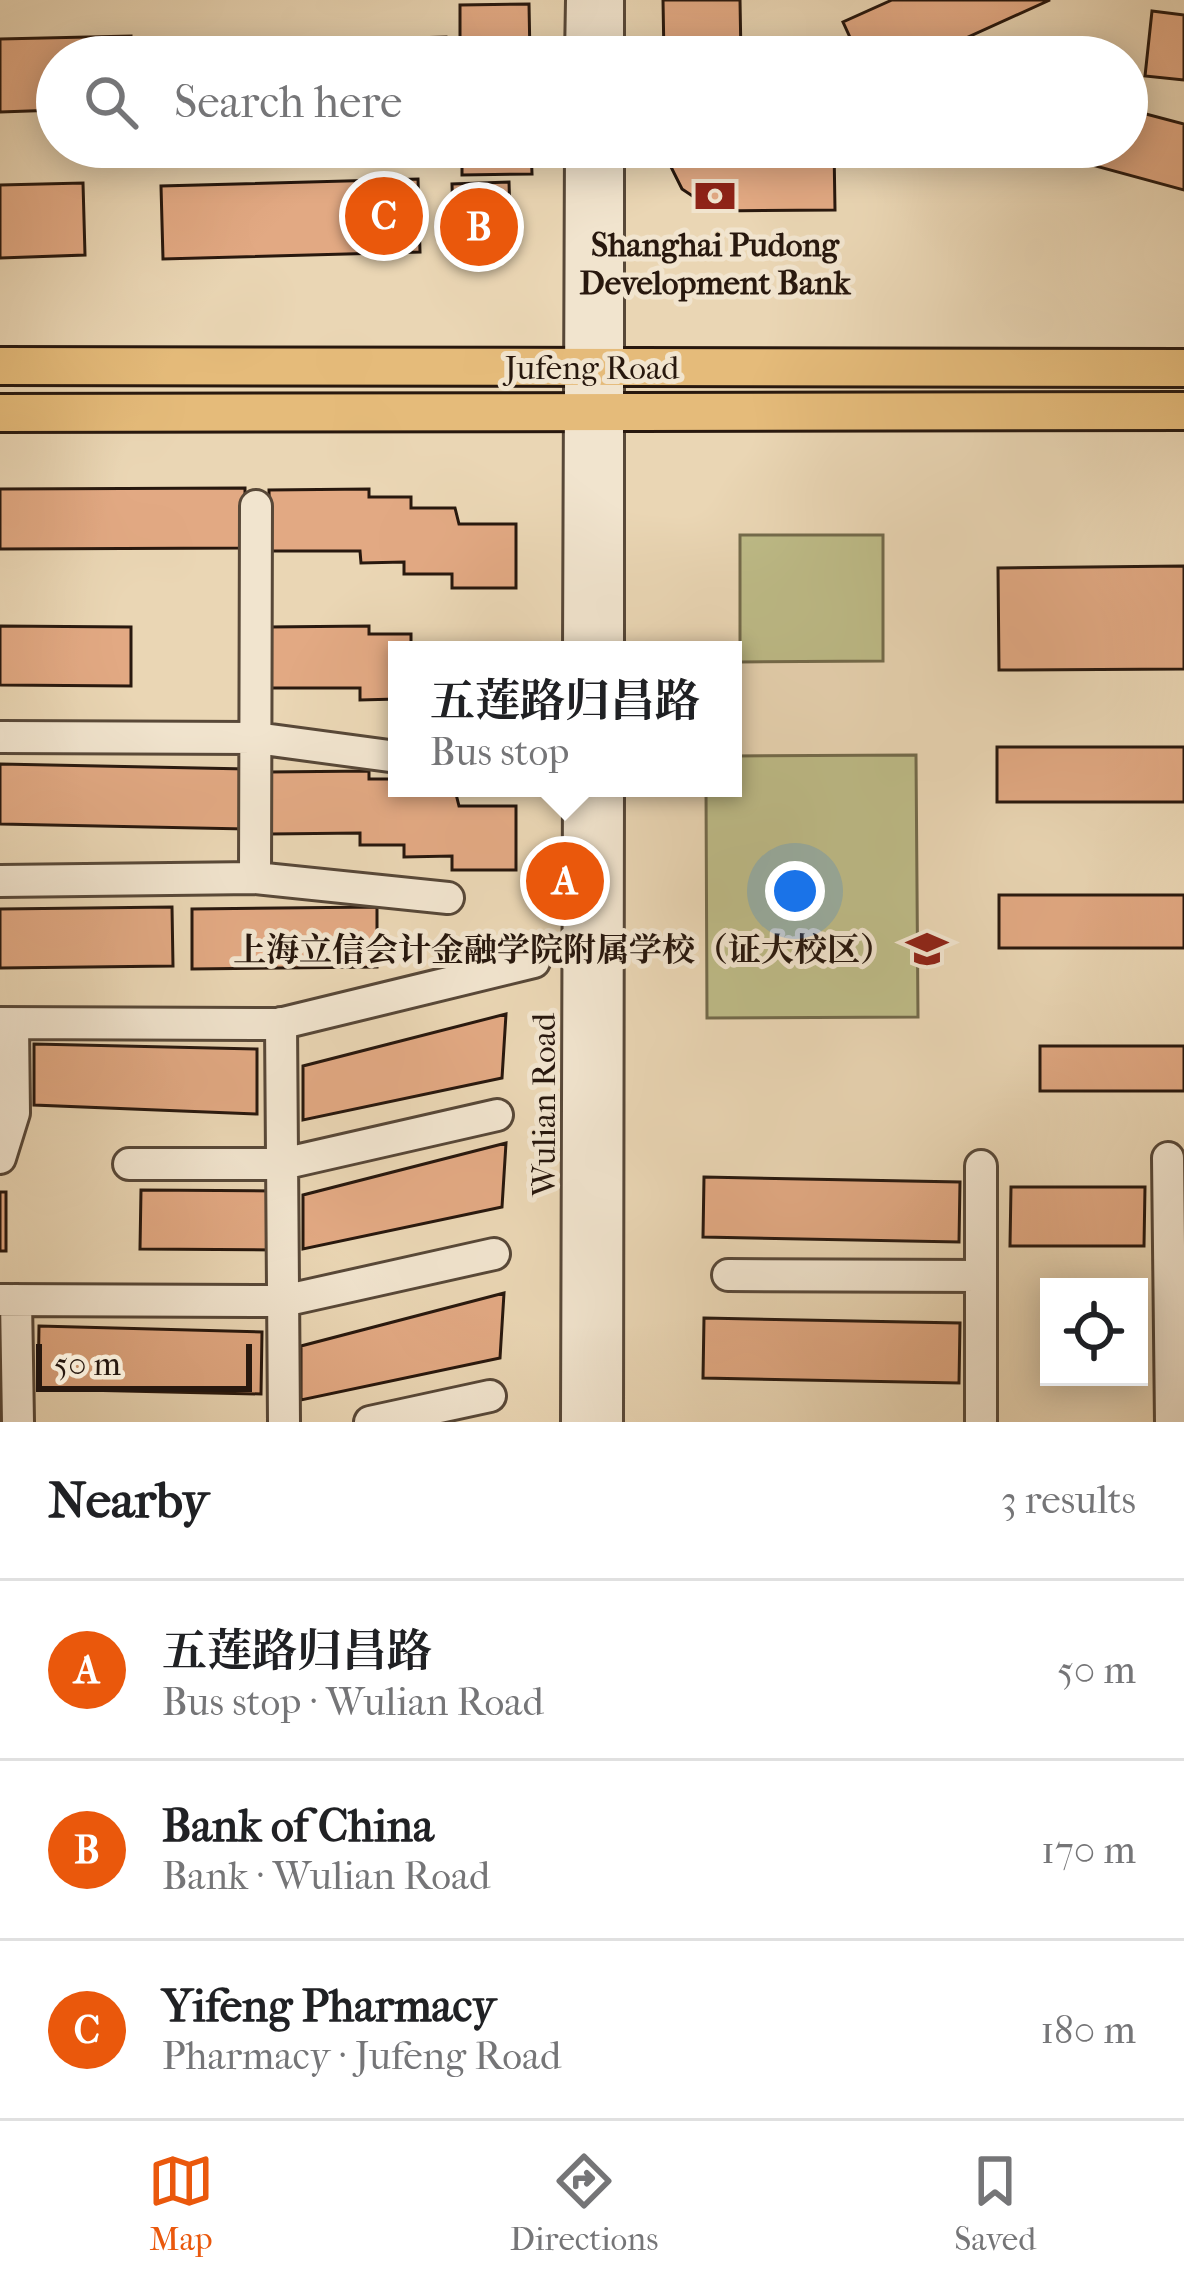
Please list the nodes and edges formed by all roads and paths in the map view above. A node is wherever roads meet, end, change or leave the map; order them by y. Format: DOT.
graph roads {
  1 [pos="582,0"];
  2 [pos="608,0"];
  3 [pos="581,36"];
  4 [pos="608,36"];
  5 [pos="581,168"];
  6 [pos="607,168"];
  7 [pos="0,366"];
  8 [pos="594,367"];
  9 [pos="1184,368"];
  10 [pos="1184,411"];
  11 [pos="593,412"];
  12 [pos="0,413"];
  13 [pos="256,506"];
  14 [pos="580,641"];
  15 [pos="607,641"];
  16 [pos="0,737"];
  17 [pos="256,737"];
  18 [pos="388,757"];
  19 [pos="579,797"];
  20 [pos="608,797"];
  21 [pos="255,878"];
  22 [pos="0,881"];
  23 [pos="448,898"];
  24 [pos="534,962"];
  25 [pos="281,1023"];
  26 [pos="6,1024"];
  27 [pos="496,1115"];
  28 [pos="0,1158"];
  29 [pos="1168,1158"];
  30 [pos="129,1164"];
  31 [pos="282,1164"];
  32 [pos="981,1166"];
  33 [pos="494,1254"];
  34 [pos="728,1275"];
  35 [pos="981,1276"];
  36 [pos="1177,1285"];
  37 [pos="8,1300"];
  38 [pos="283,1301"];
  39 [pos="490,1396"];
  40 [pos="18,1422"];
  41 [pos="284,1422"];
  42 [pos="370,1422"];
  43 [pos="577,1422"];
  44 [pos="607,1422"];
  45 [pos="981,1422"];
  46 [pos="1171,1422"];
  1 -- 3 [label="street"];
  2 -- 4 [label="street"];
  5 -- 8 [label="street"];
  6 -- 8 [label="street"];
  7 -- 8 [label="main road, Jufeng Road"];
  8 -- 9 [label="main road, Jufeng Road"];
  8 -- 11 [label="street"];
  10 -- 11 [label="main road, Jufeng Road"];
  11 -- 12 [label="main road, Jufeng Road"];
  11 -- 14 [label="street"];
  11 -- 15 [label="street"];
  13 -- 17 [label="street"];
  16 -- 17 [label="street"];
  17 -- 18 [label="street"];
  17 -- 21 [label="street"];
  19 -- 43 [label="street, Wulian Road"];
  20 -- 44 [label="street, Wulian Road"];
  21 -- 22 [label="street"];
  21 -- 23 [label="street"];
  24 -- 25 [label="street"];
  25 -- 26 [label="street"];
  25 -- 31 [label="street"];
  26 -- 28 [label="street"];
  27 -- 31 [label="street"];
  29 -- 36 [label="street"];
  30 -- 31 [label="street"];
  31 -- 38 [label="street"];
  32 -- 35 [label="street"];
  33 -- 38 [label="street"];
  34 -- 35 [label="street"];
  35 -- 45 [label="street"];
  36 -- 46 [label="street"];
  37 -- 38 [label="street"];
  37 -- 40 [label="street"];
  38 -- 41 [label="street"];
  39 -- 42 [label="street"];
}
